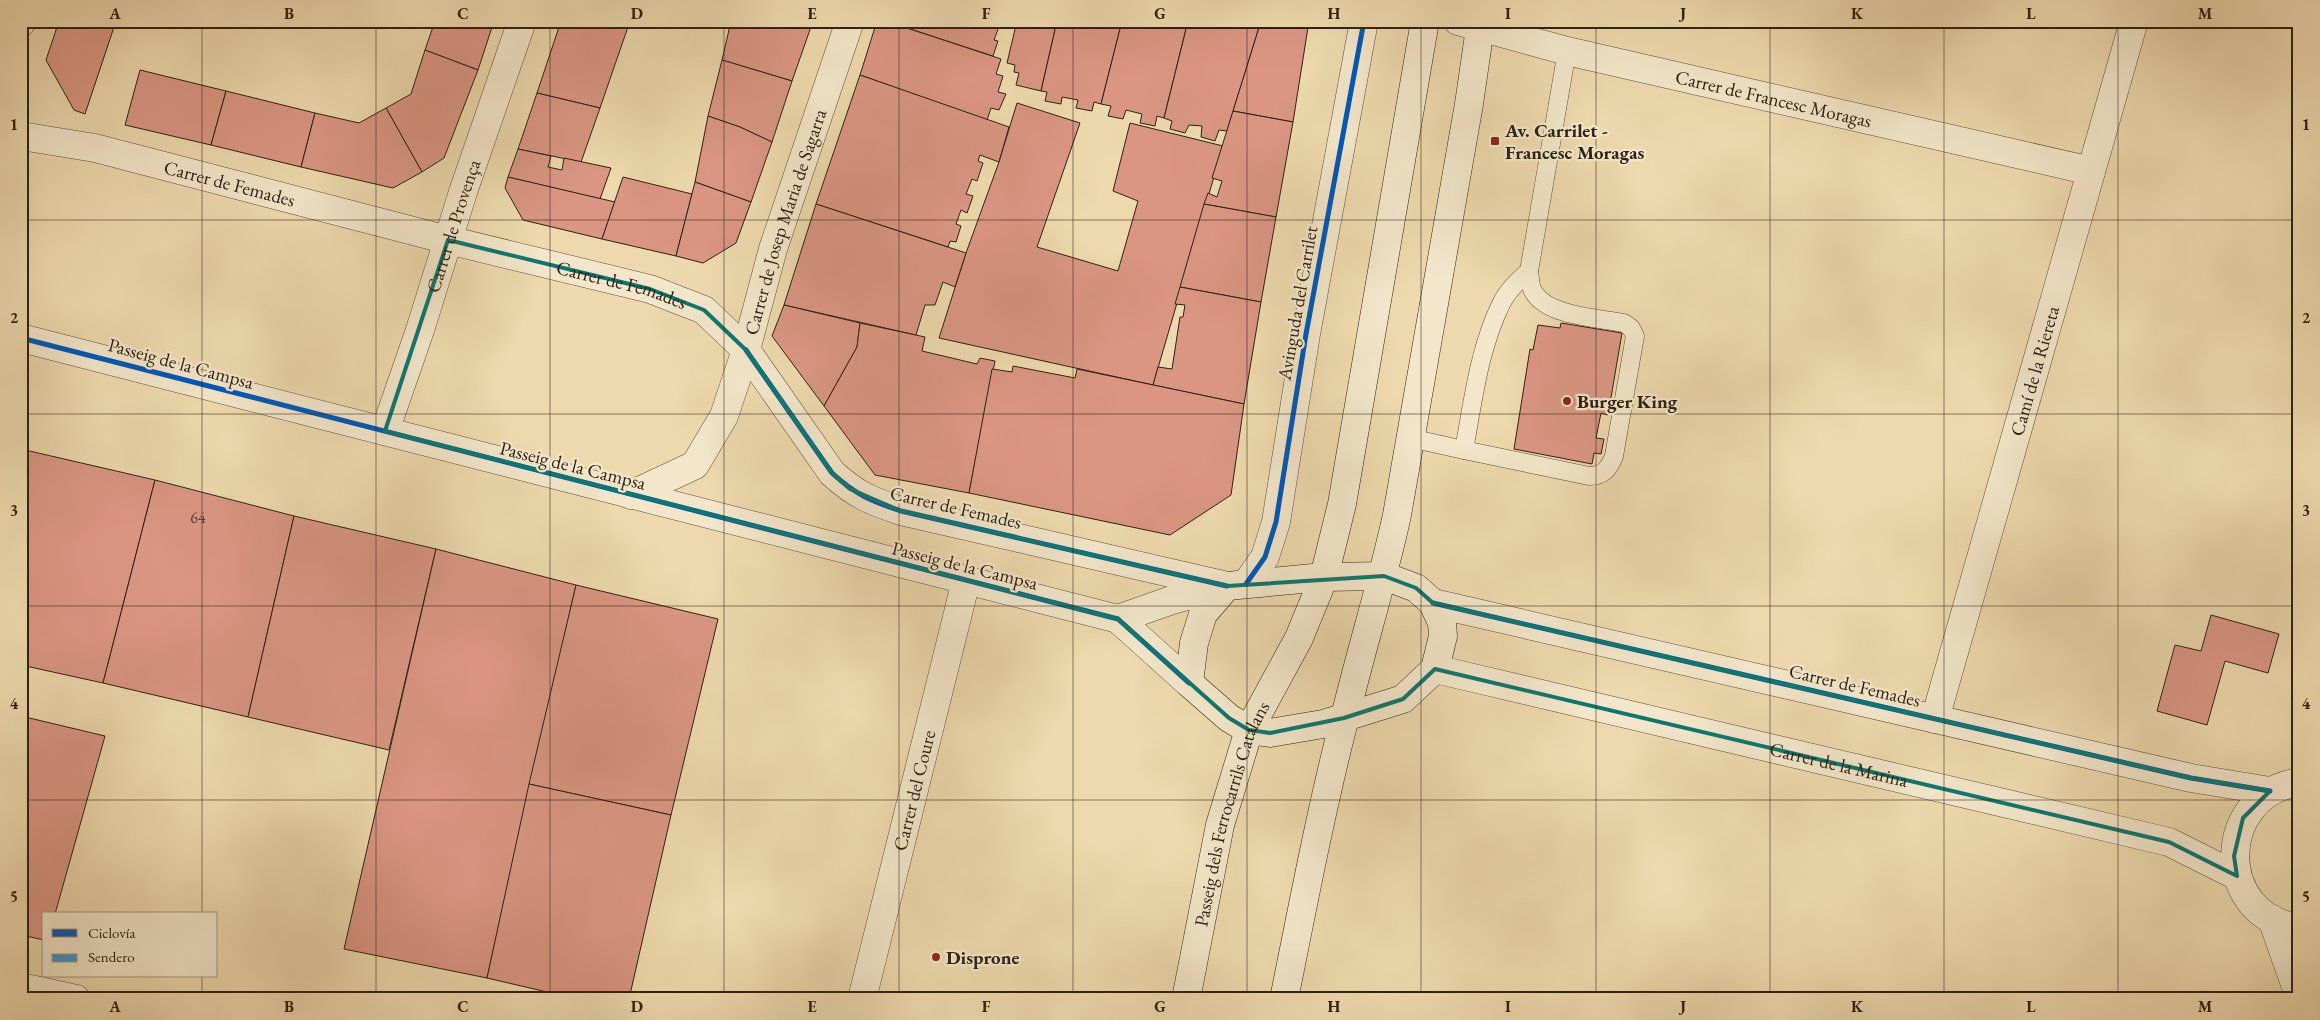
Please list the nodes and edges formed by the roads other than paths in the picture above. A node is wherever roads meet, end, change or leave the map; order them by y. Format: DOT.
graph roads {
  1 [pos="522,21"];
  2 [pos="850,21"];
  3 [pos="1364,21"];
  4 [pos="1425,21"];
  5 [pos="2134,21"];
  6 [pos="1473,23"];
  7 [pos="1567,51"];
  8 [pos="21,136"];
  9 [pos="2091,171"];
  10 [pos="448,240"];
  11 [pos="1528,271"];
  12 [pos="21,338"];
  13 [pos="746,350"];
  14 [pos="385,432"];
  15 [pos="1410,438"];
  16 [pos="1464,450"];
  17 [pos="631,495"];
  18 [pos="1384,576"];
  19 [pos="1324,577"];
  20 [pos="966,581"];
  21 [pos="1237,585"];
  22 [pos="1433,603"];
  23 [pos="1118,619"];
  24 [pos="1435,669"];
  25 [pos="1189,683"];
  26 [pos="1344,718"];
  27 [pos="1935,719"];
  28 [pos="1249,730"];
  29 [pos="2299,782"];
  30 [pos="2270,791"];
  31 [pos="2237,876"];
  32 [pos="2272,919"];
  33 [pos="2299,928"];
  34 [pos="21,987"];
  35 [pos="2295,987"];
  36 [pos="76,999"];
  37 [pos="862,999"];
  38 [pos="1186,999"];
  39 [pos="1284,999"];
  1 -- 10 [label="street, Carrer de Provença"];
  2 -- 13 [label="street, Carrer de Josep Maria de Sagarra"];
  3 -- 21 [label="street, Avinguda del Carrilet"];
  4 -- 19 [label="street"];
  5 -- 9 [label="street, Camí de la Riereta"];
  6 -- 7 [label="street, Carrer de Francesc Moragas"];
  6 -- 15 [label="street"];
  7 -- 9 [label="street, Carrer de Francesc Moragas"];
  7 -- 11 [label="lane"];
  8 -- 10 [label="street, Carrer de Femades"];
  9 -- 27 [label="street, Camí de la Riereta"];
  10 -- 13 [label="street, Carrer de Femades"];
  10 -- 14 [label="street, Carrer de Provença"];
  11 -- 16 [label="lane"];
  11 -- 16 [label="lane"];
  12 -- 14 [label="street, Passeig de la Campsa"];
  13 -- 17 [label="street, Carrer de Josep Maria de Sagarra"];
  13 -- 21 [label="street, Carrer de Femades"];
  14 -- 17 [label="street, Passeig de la Campsa"];
  15 -- 16 [label="lane"];
  15 -- 18 [label="street"];
  17 -- 20 [label="street, Passeig de la Campsa"];
  18 -- 19 [label="street"];
  18 -- 22 [label="street"];
  18 -- 26 [label="street"];
  19 -- 21 [label="street"];
  19 -- 28 [label="street, Passeig dels Ferrocarrils Catalans"];
  20 -- 23 [label="street, Passeig de la Campsa"];
  20 -- 37 [label="street, Carrer del Coure"];
  21 -- 23 [label="street"];
  21 -- 25 [label="street, Avinguda del Carrilet"];
  22 -- 24 [label="street"];
  22 -- 27 [label="street, Carrer de Femades"];
  23 -- 25 [label="street"];
  24 -- 26 [label="street"];
  24 -- 31 [label="street, Carrer de la Marina"];
  25 -- 28 [label="street"];
  26 -- 28 [label="street"];
  26 -- 39 [label="street"];
  27 -- 30 [label="street, Carrer de Femades"];
  28 -- 38 [label="street, Passeig dels Ferrocarrils Catalans"];
  29 -- 30 [label="street"];
  30 -- 31 [label="street"];
  31 -- 32 [label="street"];
  32 -- 33 [label="street"];
  32 -- 35 [label="street"];
  34 -- 36 [label="street"];
}
